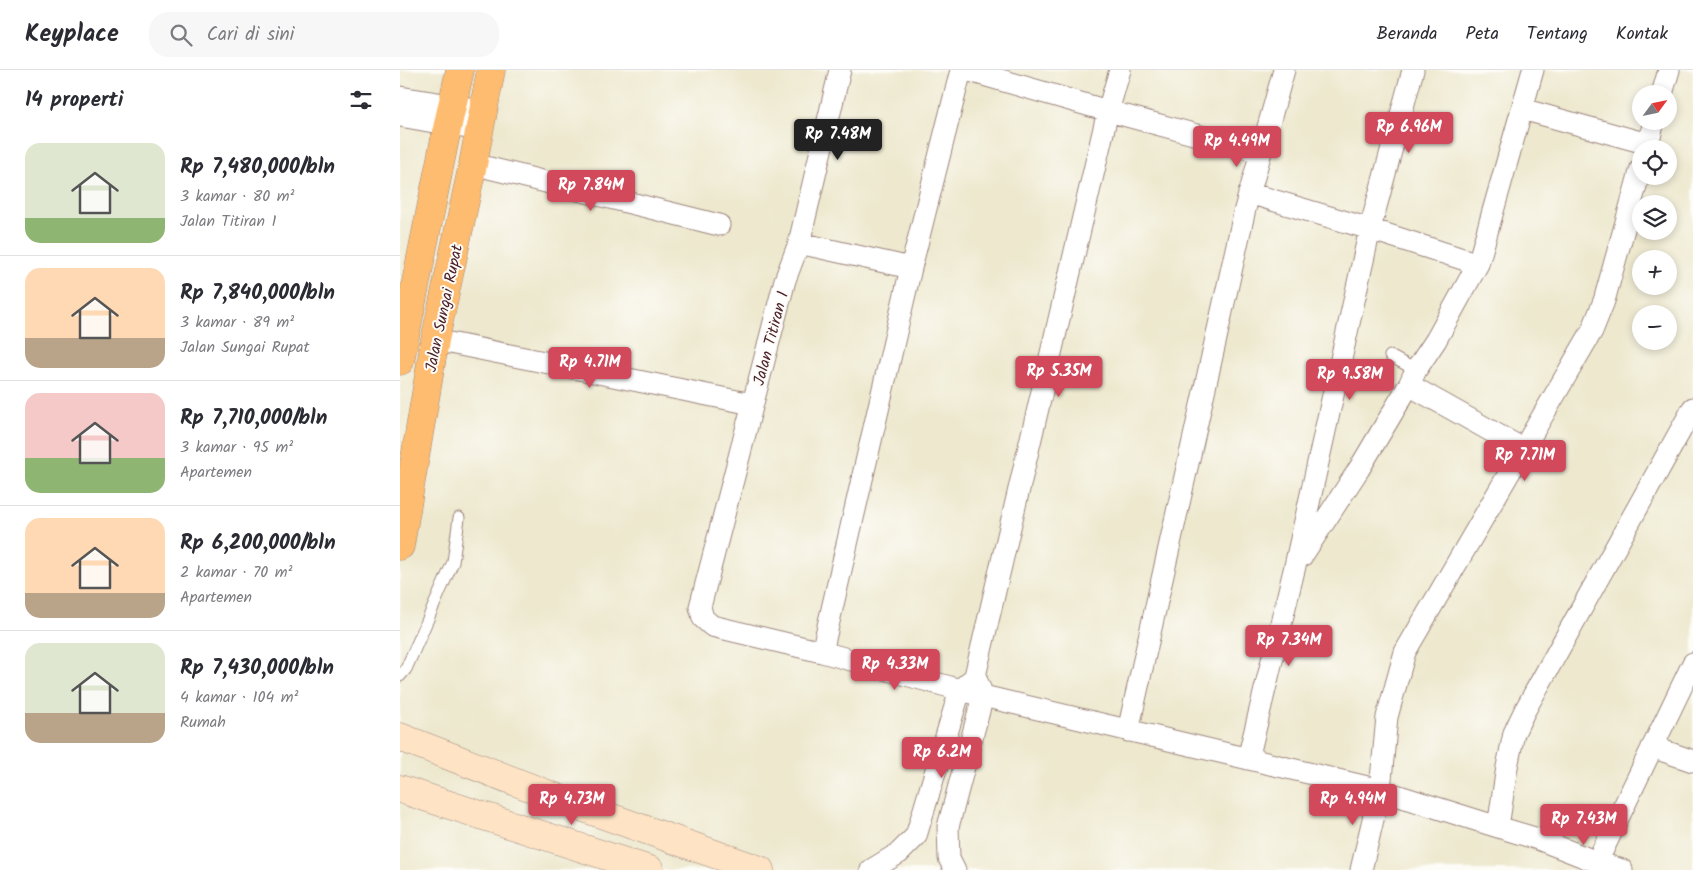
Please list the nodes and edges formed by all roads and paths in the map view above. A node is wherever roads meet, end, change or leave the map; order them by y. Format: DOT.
graph roads {
  1 [pos="460,70"];
  2 [pos="490,70"];
  3 [pos="840,70"];
  4 [pos="961,70"];
  5 [pos="966,70"];
  6 [pos="1120,70"];
  7 [pos="1284,70"];
  8 [pos="1413,70"];
  9 [pos="1534,70"];
  10 [pos="1669,70"];
  11 [pos="1665,85"];
  12 [pos="400,97"];
  13 [pos="1522,109"];
  14 [pos="1108,111"];
  15 [pos="450,115"];
  16 [pos="400,116"];
  17 [pos="481,120"];
  18 [pos="1632,142"];
  19 [pos="1260,152"];
  20 [pos="473,164"];
  21 [pos="1636,185"];
  22 [pos="1250,193"];
  23 [pos="719,225"];
  24 [pos="1370,229"];
  25 [pos="799,243"];
  26 [pos="1478,264"];
  27 [pos="911,268"];
  28 [pos="407,290"];
  29 [pos="435,340"];
  30 [pos="1390,356"];
  31 [pos="400,361"];
  32 [pos="1412,377"];
  33 [pos="752,404"];
  34 [pos="1693,408"];
  35 [pos="1524,449"];
  36 [pos="459,518"];
  37 [pos="400,546"];
  38 [pos="1295,566"];
  39 [pos="822,652"];
  40 [pos="1693,664"];
  41 [pos="400,676"];
  42 [pos="975,676"];
  43 [pos="960,690"];
  44 [pos="982,696"];
  45 [pos="1128,731"];
  46 [pos="400,737"];
  47 [pos="1652,747"];
  48 [pos="1248,759"];
  49 [pos="1693,761"];
  50 [pos="400,789"];
  51 [pos="1380,790"];
  52 [pos="1498,827"];
  53 [pos="662,835"];
  54 [pos="1597,862"];
  55 [pos="614,864"];
  56 [pos="650,870"];
  57 [pos="760,870"];
  58 [pos="872,870"];
  59 [pos="955,870"];
  60 [pos="1362,870"];
  61 [pos="1622,870"];
  1 -- 15 [label="main road, Jalan Sungai Rupat"];
  2 -- 17 [label="main road, Jalan Sungai Rupat"];
  3 -- 25 [label="street, Jalan Titiran 1"];
  4 -- 27 [label="street"];
  5 -- 14 [label="street"];
  6 -- 14 [label="street"];
  7 -- 19 [label="street"];
  8 -- 24 [label="street"];
  9 -- 13 [label="street"];
  10 -- 11 [label="street"];
  12 -- 15 [label="street"];
  13 -- 18 [label="street"];
  13 -- 26 [label="street"];
  14 -- 19 [label="street"];
  14 -- 42 [label="street"];
  15 -- 16 [label="street"];
  15 -- 17 [label="street"];
  15 -- 28 [label="main road, Jalan Sungai Rupat"];
  17 -- 20 [label="main road, Jalan Sungai Rupat"];
  19 -- 22 [label="street"];
  20 -- 23 [label="street"];
  20 -- 29 [label="main road, Jalan Sungai Rupat"];
  21 -- 35 [label="street"];
  22 -- 24 [label="street"];
  22 -- 45 [label="street"];
  24 -- 26 [label="street"];
  24 -- 38 [label="street"];
  25 -- 27 [label="street"];
  25 -- 33 [label="street, Jalan Titiran 1"];
  26 -- 32 [label="street"];
  27 -- 39 [label="street"];
  28 -- 31 [label="main road, Jalan Sungai Rupat"];
  29 -- 33 [label="street"];
  29 -- 37 [label="main road, Jalan Sungai Rupat"];
  30 -- 32 [label="lane"];
  32 -- 35 [label="street"];
  32 -- 38 [label="street"];
  33 -- 39 [label="street, Jalan Titiran 1"];
  34 -- 52 [label="street"];
  35 -- 51 [label="street"];
  36 -- 41 [label="lane"];
  38 -- 48 [label="street"];
  39 -- 43 [label="street"];
  40 -- 47 [label="street"];
  42 -- 43 [label="street"];
  42 -- 44 [label="street"];
  43 -- 44 [label="street"];
  43 -- 58 [label="street"];
  44 -- 45 [label="street"];
  44 -- 59 [label="street"];
  45 -- 48 [label="street"];
  46 -- 53 [label="street"];
  47 -- 49 [label="street"];
  47 -- 54 [label="street"];
  48 -- 51 [label="street"];
  50 -- 55 [label="street"];
  51 -- 52 [label="street"];
  51 -- 60 [label="street"];
  52 -- 54 [label="street"];
  53 -- 56 [label="street"];
  53 -- 57 [label="street"];
  54 -- 61 [label="street"];
  55 -- 56 [label="street"];
}
